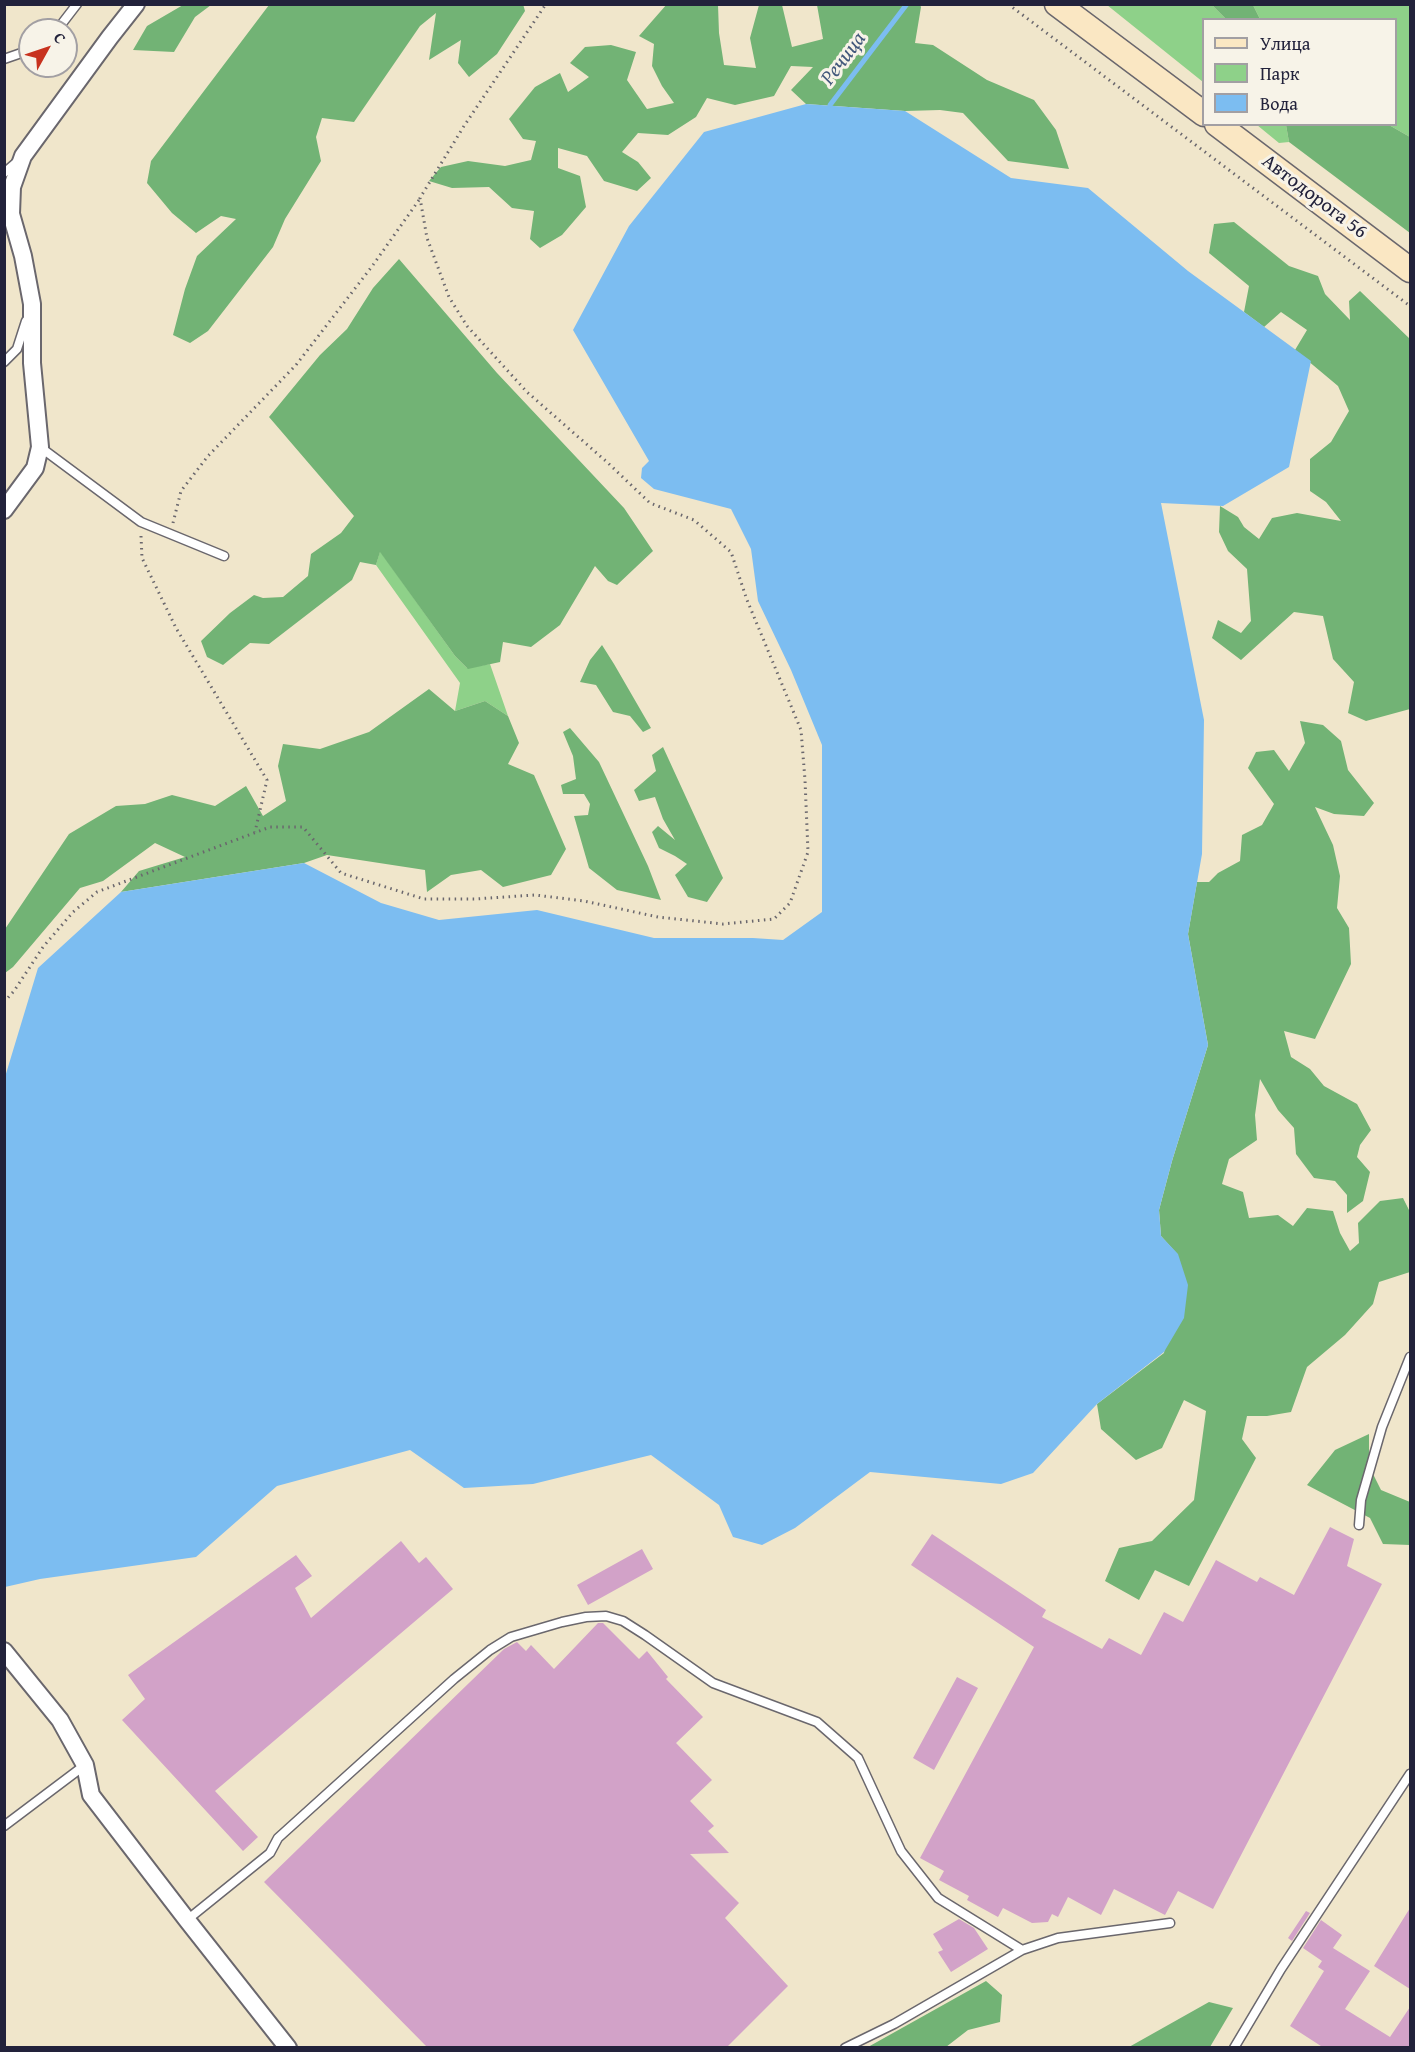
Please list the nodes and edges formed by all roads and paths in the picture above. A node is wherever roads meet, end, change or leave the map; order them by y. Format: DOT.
graph roads {
  1 [pos="77,4"];
  2 [pos="136,4"];
  3 [pos="546,4"];
  4 [pos="1008,4"];
  5 [pos="1057,4"];
  6 [pos="66,18"];
  7 [pos="1202,113"];
  8 [pos="1220,126"];
  9 [pos="24,156"];
  10 [pos="4,173"];
  11 [pos="420,198"];
  12 [pos="1410,270"];
  13 [pos="32,304"];
  14 [pos="1410,306"];
  15 [pos="4,362"];
  16 [pos="40,447"];
  17 [pos="4,510"];
  18 [pos="141,522"];
  19 [pos="170,534"];
  20 [pos="224,556"];
  21 [pos="255,832"];
  22 [pos="4,1002"];
  23 [pos="1410,1358"];
  24 [pos="1359,1525"];
  25 [pos="4,1651"];
  26 [pos="85,1765"];
  27 [pos="1410,1774"];
  28 [pos="4,1826"];
  29 [pos="187,1920"];
  30 [pos="1170,1923"];
  31 [pos="1022,1950"];
  32 [pos="288,2048"];
  33 [pos="845,2048"];
  34 [pos="1234,2048"];
  1 -- 6 [label="lane"];
  2 -- 9 [label="street"];
  3 -- 11 [label="path"];
  4 -- 14 [label="path"];
  5 -- 7 [label="street"];
  8 -- 12 [label="street, Автодорога 56"];
  9 -- 10 [label="lane"];
  9 -- 13 [label="street"];
  11 -- 19 [label="path"];
  11 -- 21 [label="path"];
  13 -- 15 [label="lane"];
  13 -- 16 [label="street"];
  16 -- 17 [label="street"];
  16 -- 18 [label="lane"];
  18 -- 19 [label="lane"];
  18 -- 21 [label="path"];
  19 -- 20 [label="lane"];
  21 -- 22 [label="path"];
  23 -- 24 [label="lane"];
  25 -- 26 [label="street"];
  26 -- 28 [label="lane"];
  26 -- 29 [label="street"];
  27 -- 34 [label="lane"];
  29 -- 31 [label="lane"];
  29 -- 32 [label="street"];
  30 -- 31 [label="lane"];
  31 -- 33 [label="lane"];
}
